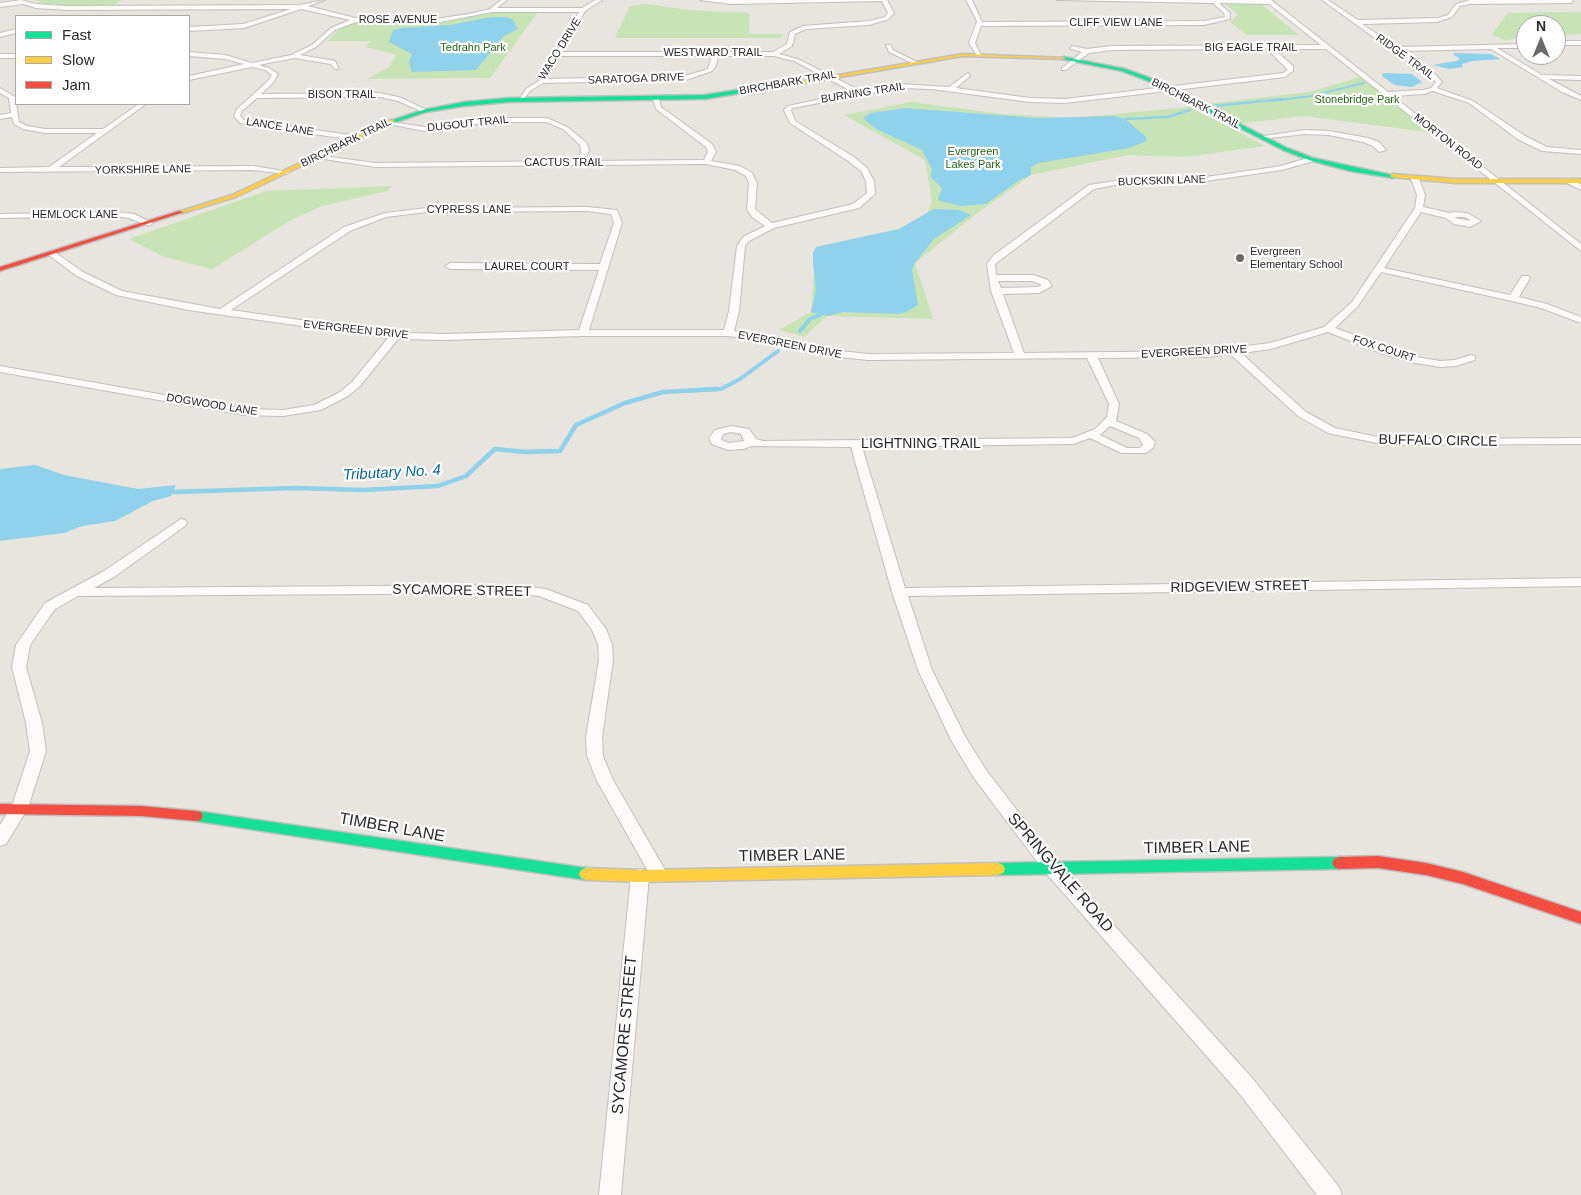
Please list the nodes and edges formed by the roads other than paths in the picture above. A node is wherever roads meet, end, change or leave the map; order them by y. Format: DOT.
graph roads {
  1 [pos="322,0"];
  2 [pos="504,0"];
  3 [pos="599,0"];
  4 [pos="703,0"];
  5 [pos="882,0"];
  6 [pos="969,0"];
  7 [pos="1060,0"];
  8 [pos="1325,0"];
  9 [pos="1490,0"];
  10 [pos="1571,0"];
  11 [pos="23,1"];
  12 [pos="1214,1"];
  13 [pos="1269,1"];
  14 [pos="0,5"];
  15 [pos="304,7"];
  16 [pos="67,8"];
  17 [pos="492,10"];
  18 [pos="583,10"];
  19 [pos="54,15"];
  20 [pos="355,20"];
  21 [pos="1356,22"];
  22 [pos="980,24"];
  23 [pos="190,30"];
  24 [pos="15,31"];
  25 [pos="0,35"];
  26 [pos="1566,43"];
  27 [pos="1581,43"];
  28 [pos="888,46"];
  29 [pos="1328,47"];
  30 [pos="1516,47"];
  31 [pos="1175,48"];
  32 [pos="1270,48"];
  33 [pos="1494,48"];
  34 [pos="1395,49"];
  35 [pos="1087,51"];
  36 [pos="715,53"];
  37 [pos="190,54"];
  38 [pos="558,54"];
  39 [pos="774,54"];
  40 [pos="978,54"];
  41 [pos="1074,54"];
  42 [pos="1180,55"];
  43 [pos="0,56"];
  44 [pos="15,56"];
  45 [pos="293,56"];
  46 [pos="914,62"];
  47 [pos="254,66"];
  48 [pos="337,68"];
  49 [pos="1064,69"];
  50 [pos="968,75"];
  51 [pos="828,77"];
  52 [pos="190,78"];
  53 [pos="1542,78"];
  54 [pos="1581,78"];
  55 [pos="542,81"];
  56 [pos="1433,89"];
  57 [pos="0,90"];
  58 [pos="950,90"];
  59 [pos="1168,90"];
  60 [pos="860,92"];
  61 [pos="13,93"];
  62 [pos="1387,94"];
  63 [pos="256,96"];
  64 [pos="1581,98"];
  65 [pos="521,99"];
  66 [pos="656,99"];
  67 [pos="143,105"];
  68 [pos="425,111"];
  69 [pos="15,114"];
  70 [pos="0,117"];
  71 [pos="385,123"];
  72 [pos="105,131"];
  73 [pos="354,138"];
  74 [pos="1261,138"];
  75 [pos="1382,150"];
  76 [pos="1581,152"];
  77 [pos="316,157"];
  78 [pos="1311,159"];
  79 [pos="706,162"];
  80 [pos="581,163"];
  81 [pos="0,170"];
  82 [pos="49,170"];
  83 [pos="286,172"];
  84 [pos="1415,179"];
  85 [pos="1497,181"];
  86 [pos="1576,181"];
  87 [pos="1581,188"];
  88 [pos="1419,209"];
  89 [pos="0,216"];
  90 [pos="1450,216"];
  91 [pos="149,223"];
  92 [pos="771,226"];
  93 [pos="1581,248"];
  94 [pos="50,253"];
  95 [pos="450,266"];
  96 [pos="604,267"];
  97 [pos="0,269"];
  98 [pos="1378,269"];
  99 [pos="992,278"];
  100 [pos="1524,278"];
  101 [pos="996,290"];
  102 [pos="1513,298"];
  103 [pos="223,312"];
  104 [pos="1581,320"];
  105 [pos="1328,329"];
  106 [pos="583,333"];
  107 [pos="728,333"];
  108 [pos="395,336"];
  109 [pos="1234,352"];
  110 [pos="1091,355"];
  111 [pos="1020,356"];
  112 [pos="1471,358"];
  113 [pos="0,369"];
  114 [pos="1109,422"];
  115 [pos="1092,435"];
  116 [pos="1581,441"];
  117 [pos="750,442"];
  118 [pos="856,445"];
  119 [pos="181,523"];
  120 [pos="1581,582"];
  121 [pos="78,592"];
  122 [pos="899,592"];
  123 [pos="20,808"];
  124 [pos="0,809"];
  125 [pos="0,839"];
  126 [pos="1051,867"];
  127 [pos="650,876"];
  128 [pos="1581,918"];
  129 [pos="610,1195"];
  130 [pos="1331,1195"];
  1 -- 15 [label="street"];
  2 -- 17 [label="street, ROSE AVENUE"];
  3 -- 18 [label="street, WACO DRIVE"];
  4 -- 5 [label="street"];
  5 -- 39 [label="street"];
  6 -- 22 [label="street"];
  7 -- 12 [label="street"];
  8 -- 21 [label="street, RIDGE TRAIL"];
  9 -- 10 [label="street"];
  9 -- 21 [label="street"];
  11 -- 14 [label="street, ROSE AVENUE"];
  11 -- 16 [label="street, ROSE AVENUE"];
  12 -- 13 [label="street"];
  12 -- 22 [label="street, CLIFF VIEW LANE"];
  13 -- 29 [label="street, MORTON ROAD"];
  15 -- 16 [label="street, ROSE AVENUE"];
  15 -- 20 [label="street, ROSE AVENUE"];
  15 -- 23 [label="street"];
  16 -- 19 [label="street"];
  17 -- 18 [label="street"];
  17 -- 20 [label="street, ROSE AVENUE"];
  18 -- 38 [label="street, WACO DRIVE"];
  20 -- 45 [label="street"];
  21 -- 34 [label="street, RIDGE TRAIL"];
  22 -- 40 [label="street"];
  24 -- 25 [label="street"];
  26 -- 27 [label="street"];
  28 -- 46 [label="street"];
  29 -- 32 [label="street, BIG EAGLE TRAIL"];
  29 -- 62 [label="street, MORTON ROAD"];
  30 -- 33 [label="street"];
  31 -- 32 [label="street, BIG EAGLE TRAIL"];
  31 -- 35 [label="street, BIG EAGLE TRAIL"];
  31 -- 42 [label="street"];
  32 -- 59 [label="street, BURNING TRAIL"];
  33 -- 34 [label="street"];
  33 -- 53 [label="street"];
  34 -- 56 [label="street, RIDGE TRAIL"];
  35 -- 41 [label="street"];
  35 -- 41 [label="street, BIG EAGLE TRAIL"];
  36 -- 38 [label="street, WESTWARD TRAIL"];
  36 -- 39 [label="street, WESTWARD TRAIL"];
  36 -- 55 [label="street, SARATOGA DRIVE"];
  37 -- 47 [label="street, LANCE LANE"];
  38 -- 55 [label="street, WACO DRIVE"];
  39 -- 51 [label="street, WESTWARD TRAIL"];
  40 -- 41 [label="street, BIRCHBARK TRAIL"];
  40 -- 46 [label="street, BIRCHBARK TRAIL"];
  41 -- 49 [label="street"];
  41 -- 59 [label="street, BIRCHBARK TRAIL"];
  43 -- 44 [label="street"];
  45 -- 47 [label="street"];
  45 -- 48 [label="street"];
  46 -- 51 [label="street, BIRCHBARK TRAIL"];
  47 -- 52 [label="street"];
  47 -- 63 [label="street, LANCE LANE"];
  50 -- 58 [label="street"];
  51 -- 60 [label="street, WESTWARD TRAIL"];
  51 -- 66 [label="street, BIRCHBARK TRAIL"];
  53 -- 54 [label="street"];
  53 -- 64 [label="street"];
  55 -- 65 [label="street, WACO DRIVE"];
  56 -- 62 [label="street, RIDGE TRAIL"];
  56 -- 76 [label="street"];
  57 -- 61 [label="street"];
  58 -- 59 [label="street, BURNING TRAIL"];
  58 -- 60 [label="street, BURNING TRAIL"];
  59 -- 74 [label="street, BIRCHBARK TRAIL"];
  60 -- 92 [label="street, BURNING TRAIL"];
  61 -- 69 [label="street"];
  62 -- 85 [label="street, MORTON ROAD"];
  63 -- 68 [label="street, BISON TRAIL"];
  63 -- 73 [label="street, LANCE LANE"];
  65 -- 66 [label="street, BIRCHBARK TRAIL"];
  65 -- 68 [label="street, BIRCHBARK TRAIL"];
  66 -- 79 [label="street"];
  67 -- 72 [label="street"];
  68 -- 71 [label="street, BIRCHBARK TRAIL"];
  69 -- 70 [label="street"];
  69 -- 72 [label="street"];
  71 -- 73 [label="street, BIRCHBARK TRAIL"];
  71 -- 80 [label="street, DUGOUT TRAIL"];
  72 -- 82 [label="street"];
  73 -- 77 [label="street, BIRCHBARK TRAIL"];
  74 -- 75 [label="street"];
  74 -- 78 [label="street, BIRCHBARK TRAIL"];
  77 -- 80 [label="street, CACTUS TRAIL"];
  77 -- 83 [label="street, BIRCHBARK TRAIL"];
  78 -- 84 [label="street, BIRCHBARK TRAIL"];
  78 -- 99 [label="street, BUCKSKIN LANE"];
  79 -- 80 [label="street, CACTUS TRAIL"];
  79 -- 92 [label="street, CACTUS TRAIL"];
  81 -- 82 [label="street, YORKSHIRE LANE"];
  82 -- 83 [label="street, YORKSHIRE LANE"];
  83 -- 91 [label="street, BIRCHBARK TRAIL"];
  84 -- 85 [label="street, BIRCHBARK TRAIL"];
  84 -- 88 [label="street"];
  85 -- 86 [label="street, BIRCHBARK TRAIL"];
  85 -- 93 [label="street, MORTON ROAD"];
  86 -- 87 [label="street"];
  88 -- 90 [label="street"];
  88 -- 98 [label="street, EVERGREEN DRIVE"];
  89 -- 91 [label="street, HEMLOCK LANE"];
  91 -- 94 [label="street, BIRCHBARK TRAIL"];
  92 -- 107 [label="street, BURNING TRAIL"];
  94 -- 97 [label="street, BIRCHBARK TRAIL"];
  94 -- 103 [label="street, EVERGREEN DRIVE"];
  95 -- 96 [label="street, LAUREL COURT"];
  96 -- 103 [label="street, CYPRESS LANE"];
  96 -- 106 [label="street, CYPRESS LANE"];
  98 -- 102 [label="street"];
  98 -- 105 [label="street, EVERGREEN DRIVE"];
  99 -- 101 [label="street"];
  99 -- 101 [label="street"];
  100 -- 102 [label="street"];
  101 -- 111 [label="street"];
  102 -- 104 [label="street"];
  103 -- 108 [label="street, EVERGREEN DRIVE"];
  105 -- 109 [label="street, EVERGREEN DRIVE"];
  105 -- 112 [label="street, FOX COURT"];
  106 -- 107 [label="street, EVERGREEN DRIVE"];
  106 -- 108 [label="street, EVERGREEN DRIVE"];
  107 -- 111 [label="street, EVERGREEN DRIVE"];
  108 -- 113 [label="street, DOGWOOD LANE"];
  109 -- 110 [label="street, EVERGREEN DRIVE"];
  109 -- 116 [label="street, BUFFALO CIRCLE"];
  110 -- 111 [label="street, EVERGREEN DRIVE"];
  110 -- 114 [label="street"];
  114 -- 115 [label="street, LIGHTNING TRAIL"];
  114 -- 115 [label="street"];
  115 -- 118 [label="street, LIGHTNING TRAIL"];
  117 -- 118 [label="street, LIGHTNING TRAIL"];
  118 -- 122 [label="street, SPRINGVALE ROAD"];
  119 -- 121 [label="street"];
  120 -- 122 [label="street, RIDGEVIEW STREET"];
  121 -- 123 [label="street"];
  121 -- 127 [label="street, SYCAMORE STREET"];
  122 -- 126 [label="street, SPRINGVALE ROAD"];
  123 -- 124 [label="street, TIMBER LANE"];
  123 -- 125 [label="street"];
  123 -- 127 [label="street, TIMBER LANE"];
  126 -- 127 [label="street, TIMBER LANE"];
  126 -- 128 [label="street, TIMBER LANE"];
  126 -- 130 [label="street, SPRINGVALE ROAD"];
  127 -- 129 [label="street, SYCAMORE STREET"];
}
